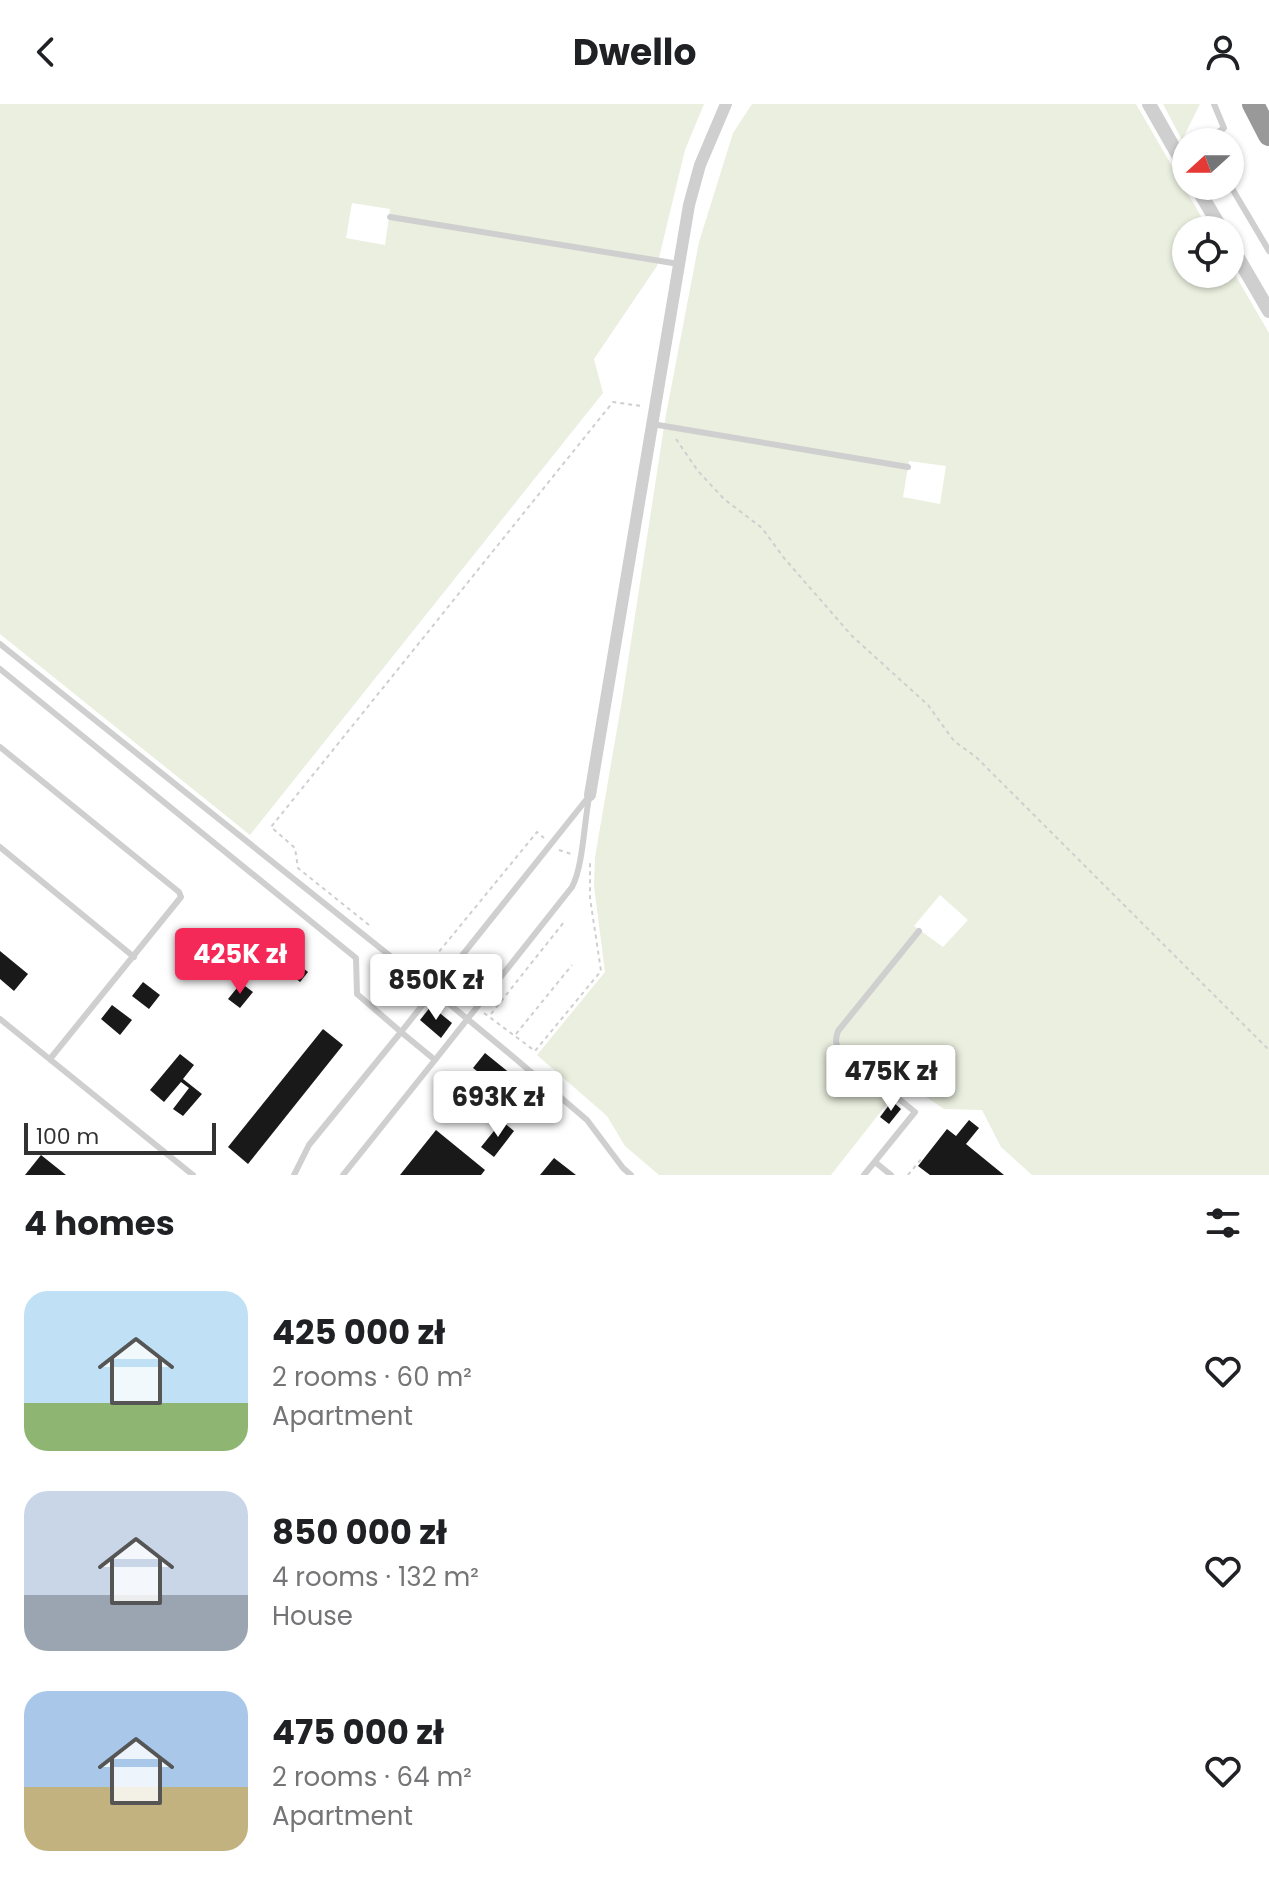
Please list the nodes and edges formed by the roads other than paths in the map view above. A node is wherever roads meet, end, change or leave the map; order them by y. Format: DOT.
graph roads {
  1 [pos="726,104"];
  2 [pos="1149,104"];
  3 [pos="1214,104"];
  4 [pos="1253,104"];
  5 [pos="1224,128"];
  6 [pos="1269,135"];
  7 [pos="1172,141"];
  8 [pos="1239,200"];
  9 [pos="390,217"];
  10 [pos="1269,251"];
  11 [pos="679,264"];
  12 [pos="1244,268"];
  13 [pos="1269,311"];
  14 [pos="652,428"];
  15 [pos="908,467"];
  16 [pos="0,644"];
  17 [pos="0,669"];
  18 [pos="0,747"];
  19 [pos="590,795"];
  20 [pos="0,847"];
  21 [pos="919,931"];
  22 [pos="134,957"];
  23 [pos="433,991"];
  24 [pos="0,1019"];
  25 [pos="467,1019"];
  26 [pos="401,1032"];
  27 [pos="50,1059"];
  28 [pos="435,1060"];
  29 [pos="875,1162"];
  30 [pos="193,1175"];
  31 [pos="294,1175"];
  32 [pos="343,1175"];
  33 [pos="631,1175"];
  34 [pos="864,1175"];
  35 [pos="891,1175"];
  1 -- 11 [label="street"];
  2 -- 7 [label="street"];
  3 -- 5 [label="lane"];
  4 -- 6 [label="highway"];
  8 -- 10 [label="lane"];
  9 -- 11 [label="lane"];
  11 -- 14 [label="street"];
  12 -- 13 [label="street"];
  14 -- 15 [label="lane"];
  14 -- 19 [label="street"];
  16 -- 23 [label="lane"];
  17 -- 26 [label="lane"];
  18 -- 22 [label="lane"];
  19 -- 23 [label="lane"];
  19 -- 25 [label="lane"];
  20 -- 22 [label="lane"];
  21 -- 29 [label="lane"];
  22 -- 27 [label="lane"];
  23 -- 25 [label="lane"];
  23 -- 26 [label="lane"];
  24 -- 27 [label="lane"];
  25 -- 28 [label="lane"];
  25 -- 33 [label="lane"];
  26 -- 28 [label="lane"];
  26 -- 31 [label="lane"];
  27 -- 30 [label="lane"];
  28 -- 32 [label="lane"];
  29 -- 34 [label="lane"];
  29 -- 35 [label="lane"];
}
